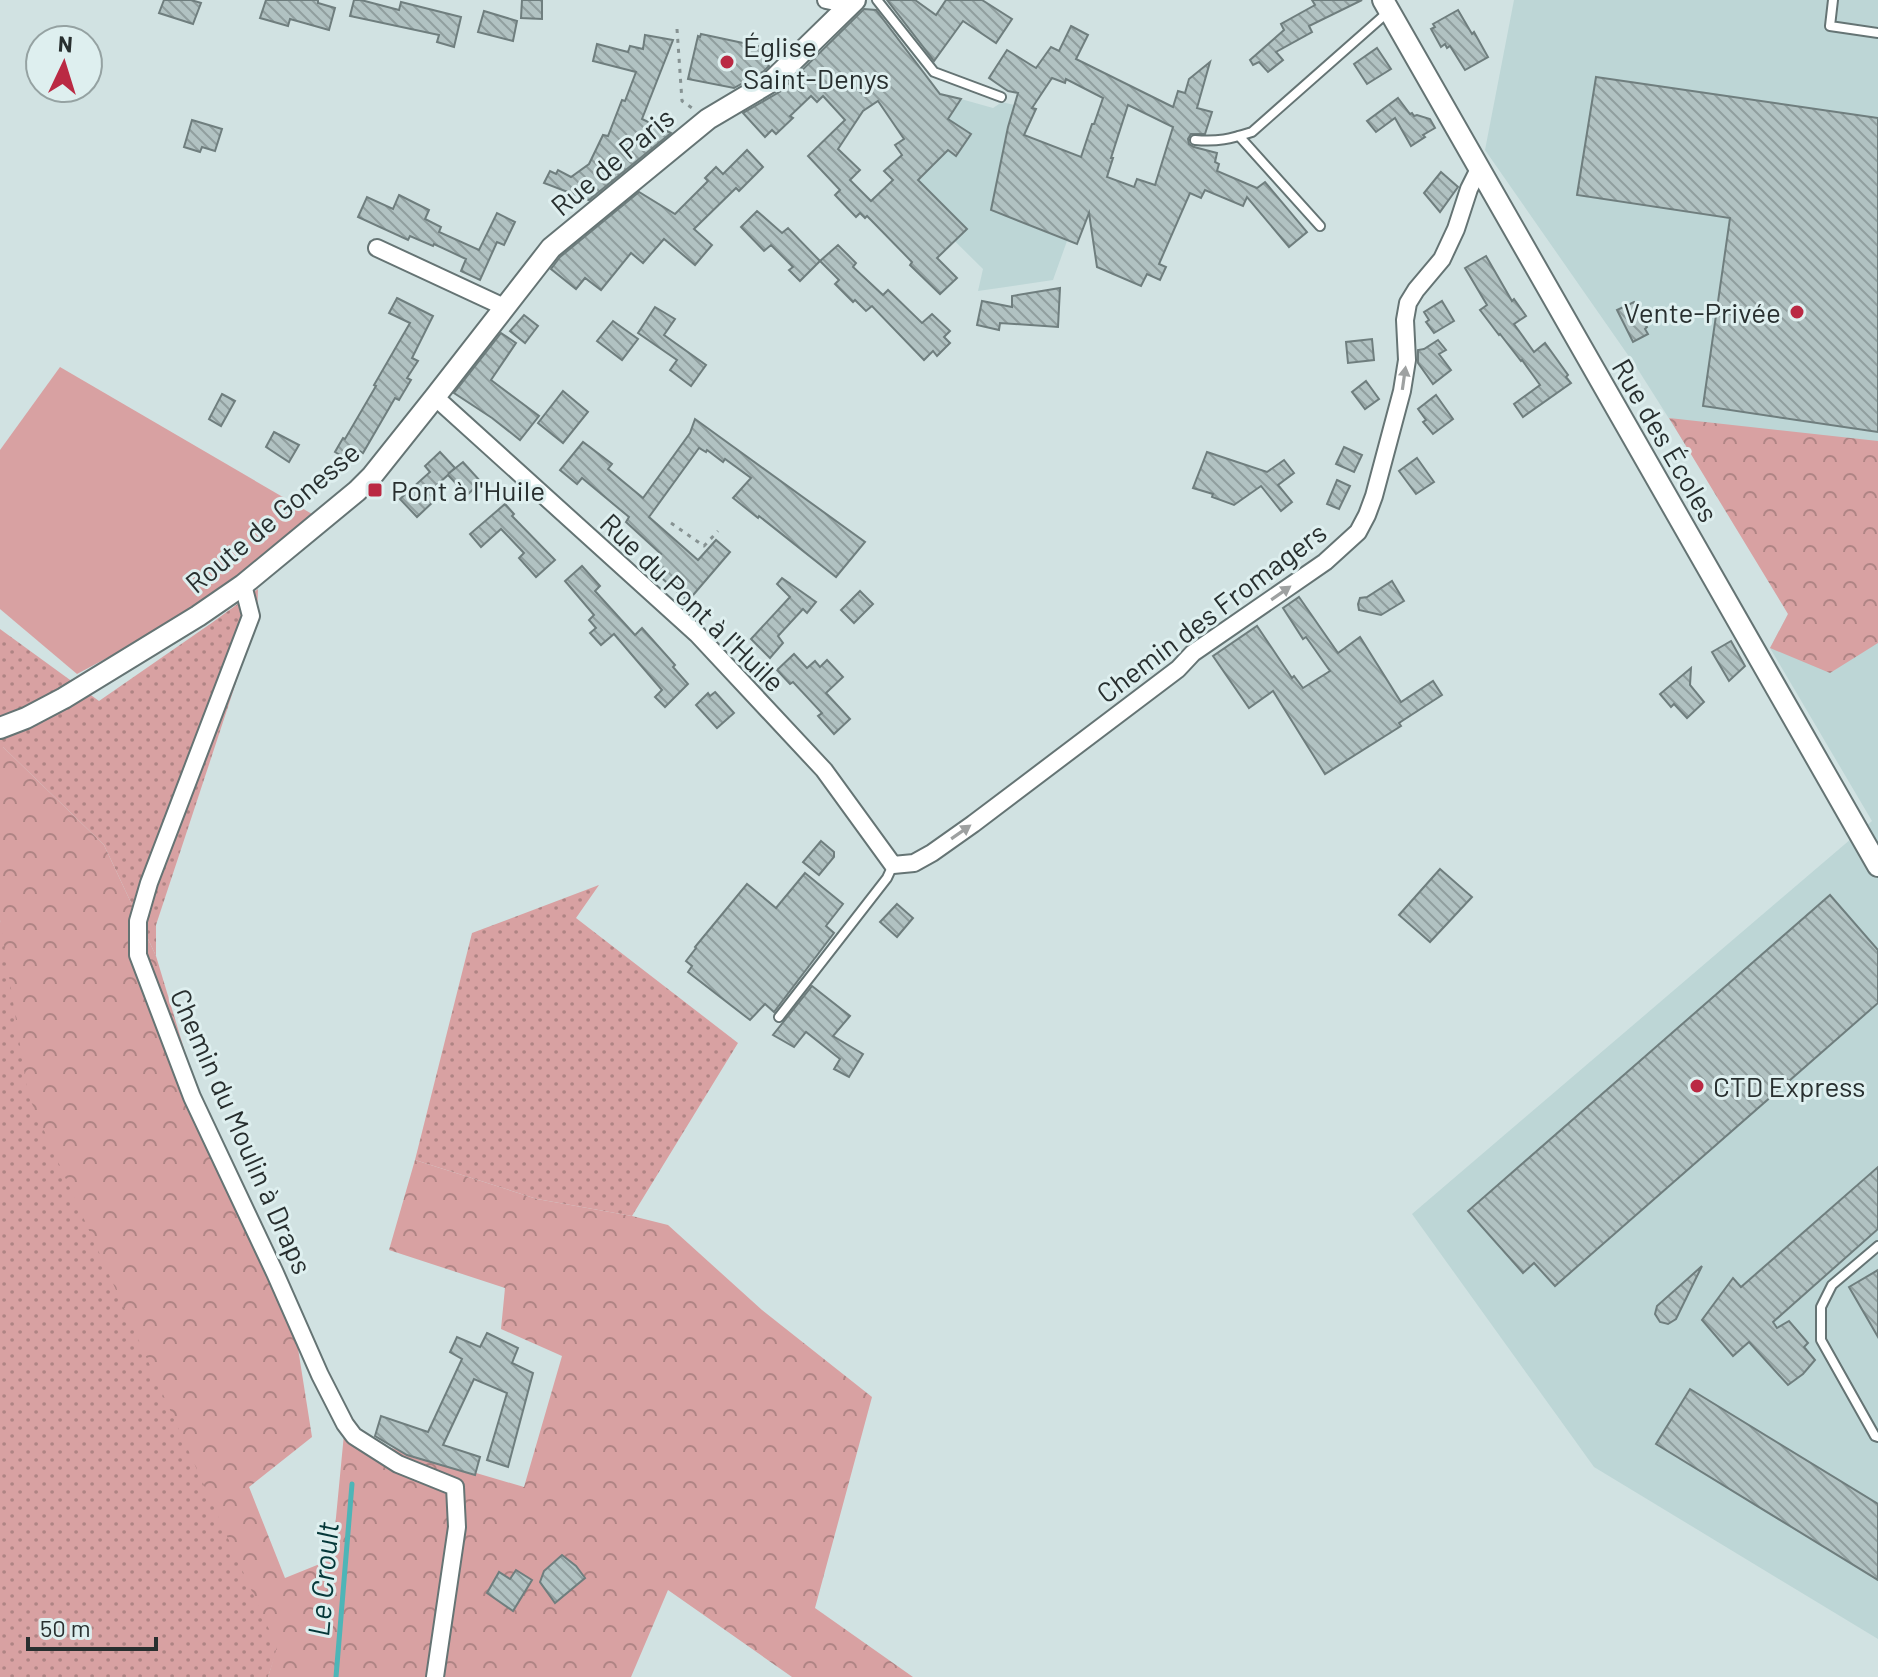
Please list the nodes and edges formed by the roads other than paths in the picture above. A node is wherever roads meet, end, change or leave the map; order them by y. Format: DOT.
graph roads {
  1 [pos="826,0"];
  2 [pos="877,0"];
  3 [pos="1833,0"];
  4 [pos="853,3"];
  5 [pos="1386,6"];
  6 [pos="1878,33"];
  7 [pos="1001,97"];
  8 [pos="1239,136"];
  9 [pos="1195,140"];
  10 [pos="1479,169"];
  11 [pos="1320,226"];
  12 [pos="377,248"];
  13 [pos="504,307"];
  14 [pos="435,397"];
  15 [pos="243,585"];
  16 [pos="0,728"];
  17 [pos="893,865"];
  18 [pos="1878,866"];
  19 [pos="779,1017"];
  20 [pos="1878,1246"];
  21 [pos="1878,1437"];
  22 [pos="435,1677"];
  1 -- 4 [label="street"];
  2 -- 7 [label="lane"];
  3 -- 6 [label="lane"];
  4 -- 13 [label="street, Rue de Paris"];
  5 -- 8 [label="lane"];
  5 -- 10 [label="street, Rue des Écoles"];
  8 -- 9 [label="lane"];
  8 -- 11 [label="lane"];
  17 -- 10 [label="street, Chemin des Fromagers, one-way"];
  10 -- 18 [label="street, Rue des Écoles"];
  12 -- 13 [label="street"];
  13 -- 14 [label="street, Rue de Paris"];
  14 -- 15 [label="street, Route de Gonesse"];
  14 -- 17 [label="street, Rue du Pont à l'Huile"];
  15 -- 16 [label="street, Route de Gonesse"];
  15 -- 22 [label="street, Chemin du Moulin à Draps"];
  17 -- 19 [label="lane"];
  20 -- 21 [label="lane"];
}
